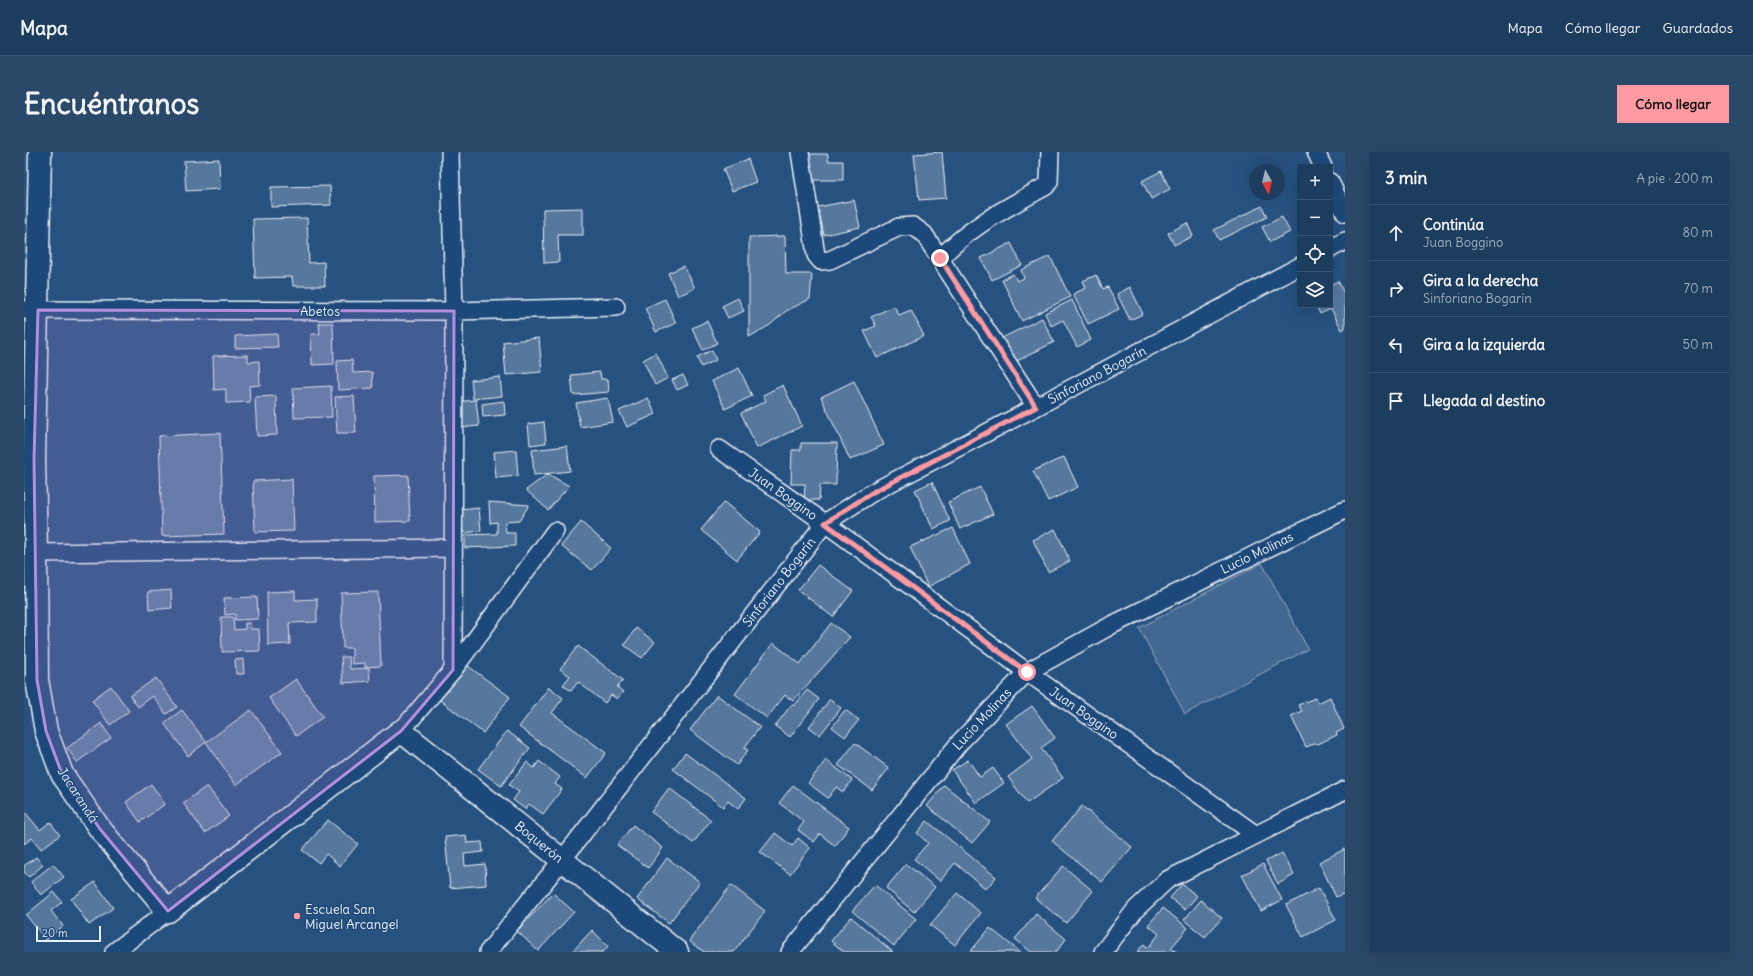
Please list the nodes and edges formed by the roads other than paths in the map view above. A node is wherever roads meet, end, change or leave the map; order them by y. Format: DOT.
graph roads {
  1 [pos="40,152"];
  2 [pos="450,152"];
  3 [pos="800,152"];
  4 [pos="1050,152"];
  5 [pos="1316,152"];
  6 [pos="1322,164"];
  7 [pos="1333,188"];
  8 [pos="1345,213"];
  9 [pos="1345,241"];
  10 [pos="1333,247"];
  11 [pos="940,258"];
  12 [pos="1297,268"];
  13 [pos="616,307"];
  14 [pos="31,310"];
  15 [pos="454,311"];
  16 [pos="1036,407"];
  17 [pos="719,449"];
  18 [pos="29,461"];
  19 [pos="1345,510"];
  20 [pos="825,523"];
  21 [pos="555,531"];
  22 [pos="453,548"];
  23 [pos="36,553"];
  24 [pos="453,670"];
  25 [pos="1027,672"];
  26 [pos="401,731"];
  27 [pos="1345,790"];
  28 [pos="1256,835"];
  29 [pos="562,860"];
  30 [pos="168,911"];
  31 [pos="114,952"];
  32 [pos="488,952"];
  33 [pos="677,952"];
  34 [pos="790,952"];
  35 [pos="1103,952"];
  1 -- 14 [label="street, Jacarandá"];
  2 -- 15 [label="street"];
  3 -- 11 [label="street"];
  4 -- 11 [label="street"];
  5 -- 6 [label="street"];
  7 -- 8 [label="street"];
  9 -- 10 [label="street"];
  11 -- 16 [label="street"];
  12 -- 16 [label="street, Sinforiano Bogarín"];
  13 -- 15 [label="street, Abetos"];
  14 -- 15 [label="street, Abetos"];
  14 -- 18 [label="street, Jacarandá"];
  15 -- 22 [label="street"];
  16 -- 20 [label="street, Sinforiano Bogarín"];
  17 -- 20 [label="street, Juan Boggino"];
  18 -- 23 [label="street, Jacarandá"];
  19 -- 25 [label="street, Lucio Molinas"];
  20 -- 25 [label="street, Juan Boggino"];
  20 -- 29 [label="street, Sinforiano Bogarín"];
  21 -- 24 [label="street"];
  22 -- 23 [label="street"];
  22 -- 24 [label="street"];
  23 -- 30 [label="street, Jacarandá"];
  24 -- 26 [label="street"];
  25 -- 28 [label="street, Juan Boggino"];
  25 -- 34 [label="street, Lucio Molinas"];
  26 -- 29 [label="street, Boquerón"];
  26 -- 30 [label="street"];
  27 -- 28 [label="street"];
  28 -- 35 [label="street"];
  29 -- 32 [label="street, Sinforiano Bogarín"];
  29 -- 33 [label="street, Boquerón"];
  30 -- 31 [label="street"];
}
